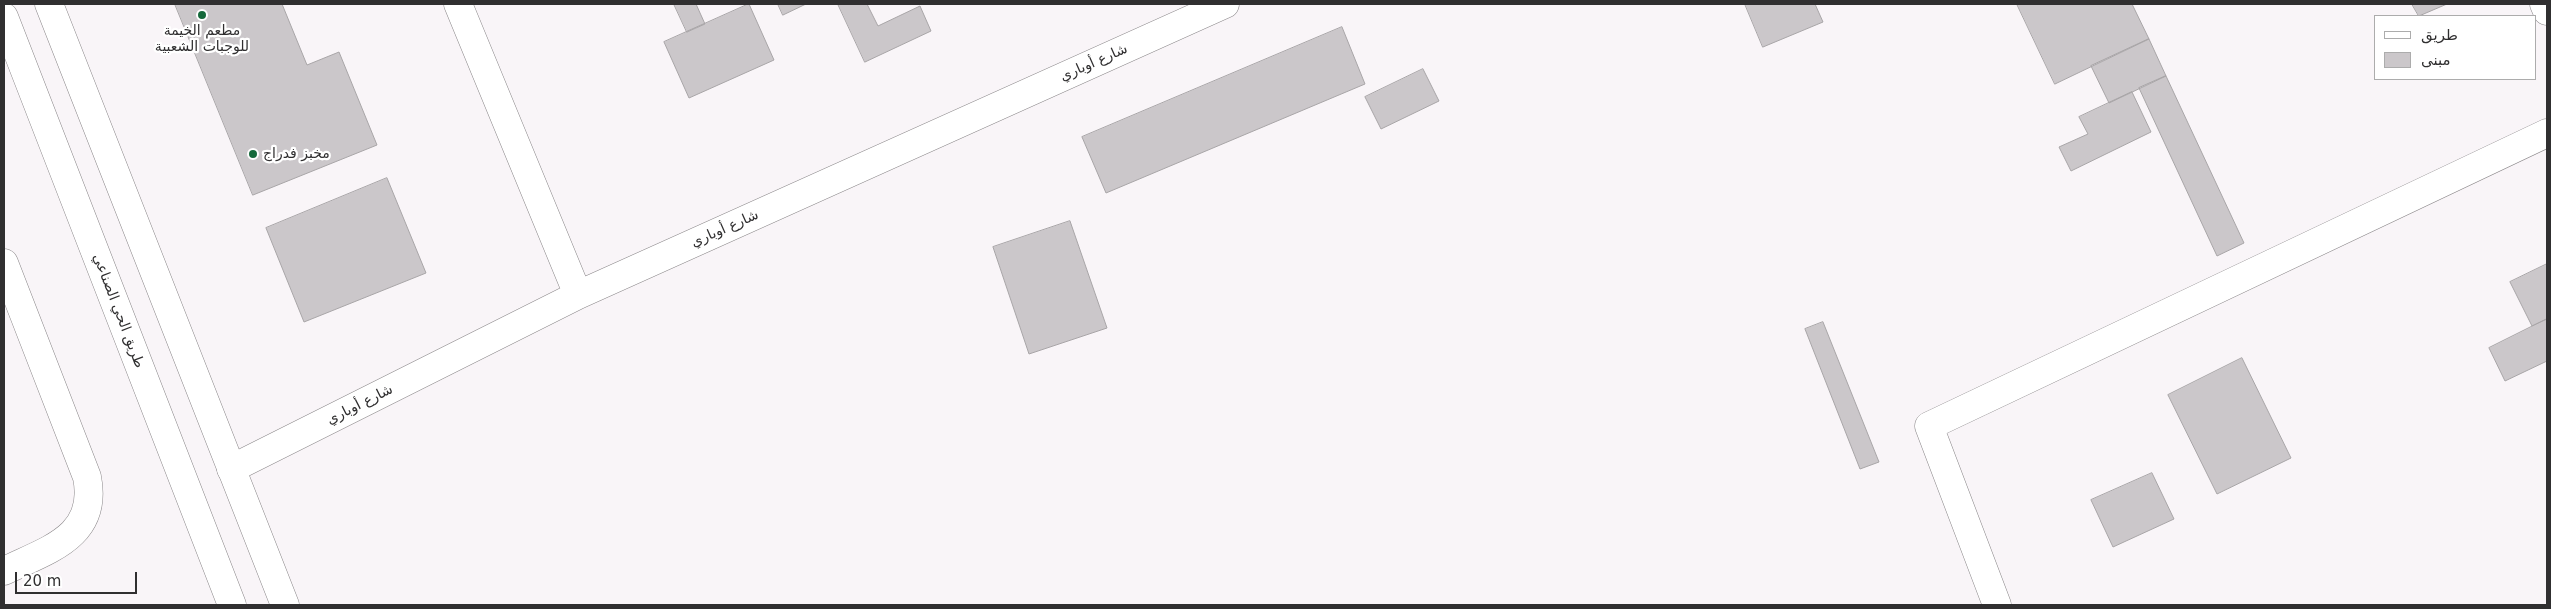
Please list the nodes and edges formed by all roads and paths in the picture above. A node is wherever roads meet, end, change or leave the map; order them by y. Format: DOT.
graph roads {
  1 [pos="49,4"];
  2 [pos="458,4"];
  3 [pos="1225,4"];
  4 [pos="2544,4"];
  5 [pos="2547,11"];
  6 [pos="4,17"];
  7 [pos="2547,133"];
  8 [pos="4,263"];
  9 [pos="578,295"];
  10 [pos="231,470"];
  11 [pos="4,571"];
  12 [pos="232,605"];
  13 [pos="285,605"];
  14 [pos="1997,605"];
  1 -- 10 [label="main road"];
  2 -- 9 [label="main road"];
  3 -- 9 [label="main road, شارع أوباري"];
  4 -- 5 [label="main road"];
  6 -- 12 [label="main road, طريق الحي الصناعي"];
  7 -- 14 [label="main road"];
  8 -- 11 [label="main road"];
  9 -- 10 [label="main road, شارع أوباري"];
  10 -- 13 [label="main road"];
}
